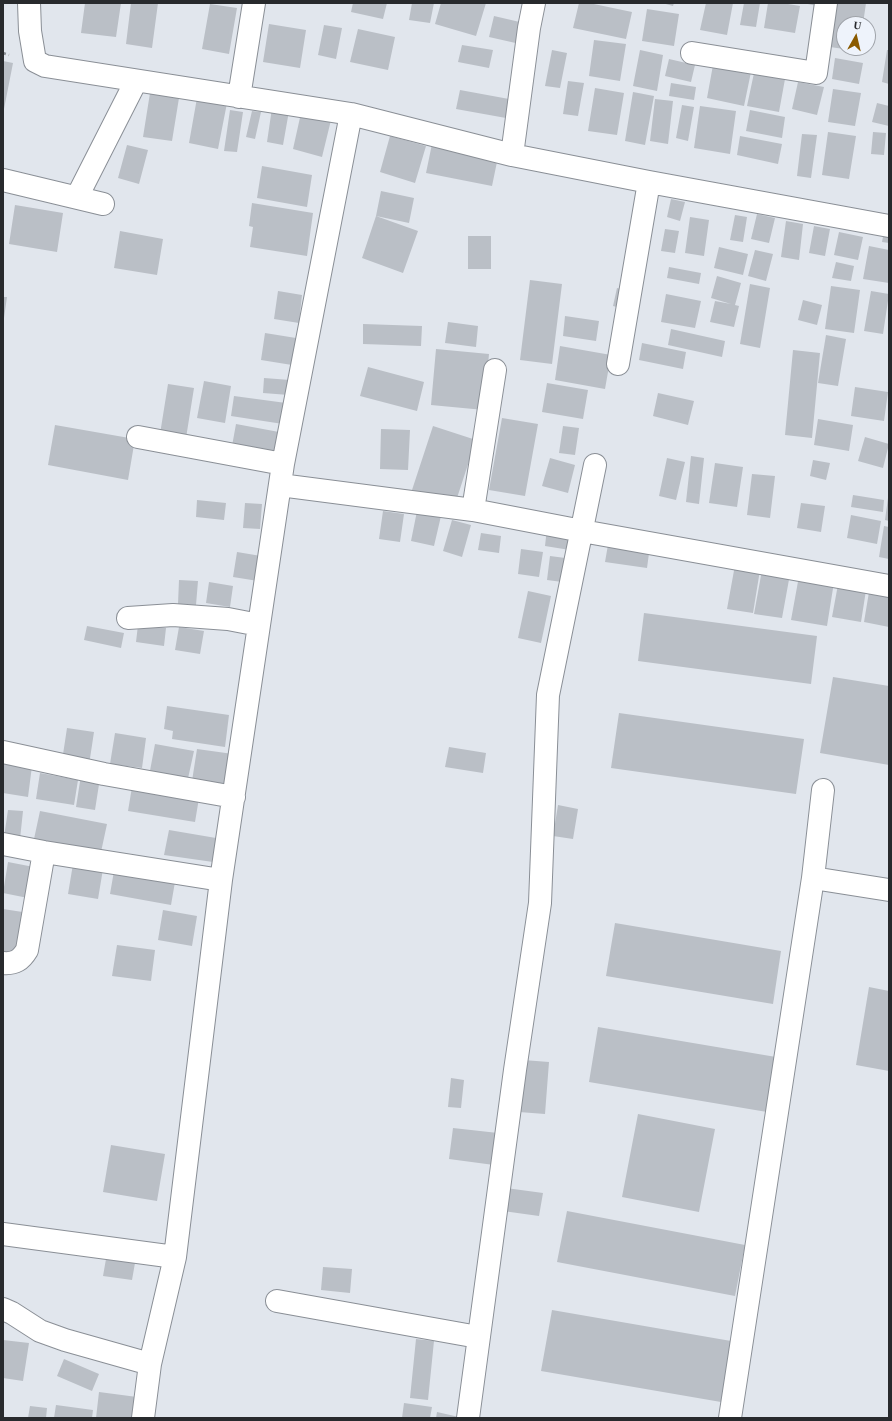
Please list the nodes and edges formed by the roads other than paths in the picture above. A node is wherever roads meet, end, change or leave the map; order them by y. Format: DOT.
graph roads {
  1 [pos="29,3"];
  2 [pos="254,3"];
  3 [pos="534,3"];
  4 [pos="826,3"];
  5 [pos="692,53"];
  6 [pos="136,81"];
  7 [pos="239,97"];
  8 [pos="351,114"];
  9 [pos="512,155"];
  10 [pos="3,180"];
  11 [pos="649,182"];
  12 [pos="77,197"];
  13 [pos="102,204"];
  14 [pos="889,226"];
  15 [pos="618,364"];
  16 [pos="495,370"];
  17 [pos="138,437"];
  18 [pos="595,465"];
  19 [pos="281,475"];
  20 [pos="473,510"];
  21 [pos="582,531"];
  22 [pos="889,586"];
  23 [pos="128,618"];
  24 [pos="260,625"];
  25 [pos="3,752"];
  26 [pos="823,790"];
  27 [pos="234,797"];
  28 [pos="3,844"];
  29 [pos="44,852"];
  30 [pos="813,878"];
  31 [pos="221,880"];
  32 [pos="889,890"];
  33 [pos="3,962"];
  34 [pos="3,1234"];
  35 [pos="175,1257"];
  36 [pos="277,1301"];
  37 [pos="3,1309"];
  38 [pos="478,1336"];
  39 [pos="150,1364"];
  40 [pos="143,1418"];
  41 [pos="468,1418"];
  42 [pos="730,1418"];
  1 -- 6 [label="street"];
  2 -- 7 [label="street"];
  3 -- 9 [label="street"];
  4 -- 5 [label="street"];
  6 -- 7 [label="street"];
  6 -- 12 [label="street"];
  7 -- 8 [label="street"];
  8 -- 9 [label="street"];
  8 -- 19 [label="street"];
  9 -- 11 [label="street"];
  10 -- 12 [label="street"];
  11 -- 14 [label="street"];
  11 -- 15 [label="street"];
  12 -- 13 [label="street"];
  16 -- 20 [label="street"];
  17 -- 19 [label="street"];
  18 -- 21 [label="street"];
  19 -- 20 [label="street"];
  19 -- 24 [label="street"];
  20 -- 21 [label="street"];
  21 -- 22 [label="street"];
  21 -- 38 [label="street"];
  23 -- 24 [label="street"];
  24 -- 27 [label="street"];
  25 -- 27 [label="street"];
  26 -- 30 [label="street"];
  27 -- 31 [label="street"];
  28 -- 29 [label="street"];
  29 -- 31 [label="street"];
  29 -- 33 [label="street"];
  30 -- 32 [label="street"];
  30 -- 42 [label="street"];
  31 -- 35 [label="street"];
  34 -- 35 [label="street"];
  35 -- 39 [label="street"];
  36 -- 38 [label="street"];
  37 -- 39 [label="street"];
  38 -- 41 [label="street"];
  39 -- 40 [label="street"];
}
